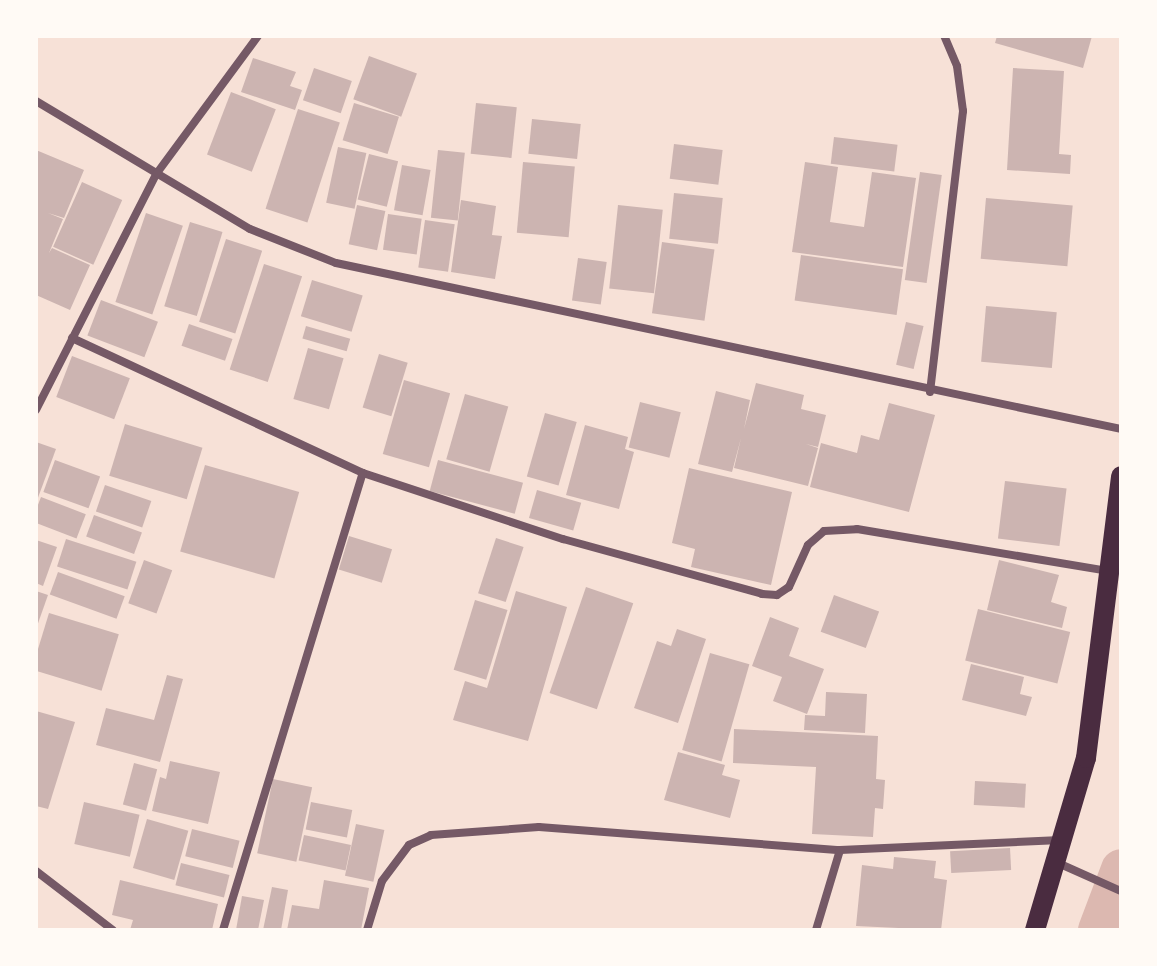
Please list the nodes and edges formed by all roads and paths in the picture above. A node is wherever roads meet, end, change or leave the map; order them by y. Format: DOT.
graph roads {
  1 [pos="258,36"];
  2 [pos="944,36"];
  3 [pos="36,101"];
  4 [pos="157,173"];
  5 [pos="72,338"];
  6 [pos="930,392"];
  7 [pos="36,410"];
  8 [pos="1121,429"];
  9 [pos="363,473"];
  10 [pos="1121,476"];
  11 [pos="1112,572"];
  12 [pos="1066,840"];
  13 [pos="840,850"];
  14 [pos="1063,866"];
  15 [pos="36,871"];
  16 [pos="1119,890"];
  17 [pos="113,930"];
  18 [pos="223,930"];
  19 [pos="367,930"];
  20 [pos="816,930"];
  21 [pos="1035,930"];
  1 -- 4 [label="street"];
  2 -- 6 [label="street"];
  3 -- 4 [label="street"];
  4 -- 5 [label="street"];
  4 -- 6 [label="street"];
  5 -- 7 [label="street"];
  5 -- 9 [label="street"];
  6 -- 8 [label="street"];
  9 -- 11 [label="street"];
  9 -- 18 [label="street"];
  10 -- 11 [label="main road"];
  11 -- 12 [label="main road"];
  12 -- 13 [label="street"];
  12 -- 14 [label="main road"];
  13 -- 19 [label="street"];
  13 -- 20 [label="street"];
  14 -- 16 [label="street"];
  14 -- 21 [label="main road"];
  15 -- 17 [label="street"];
}
